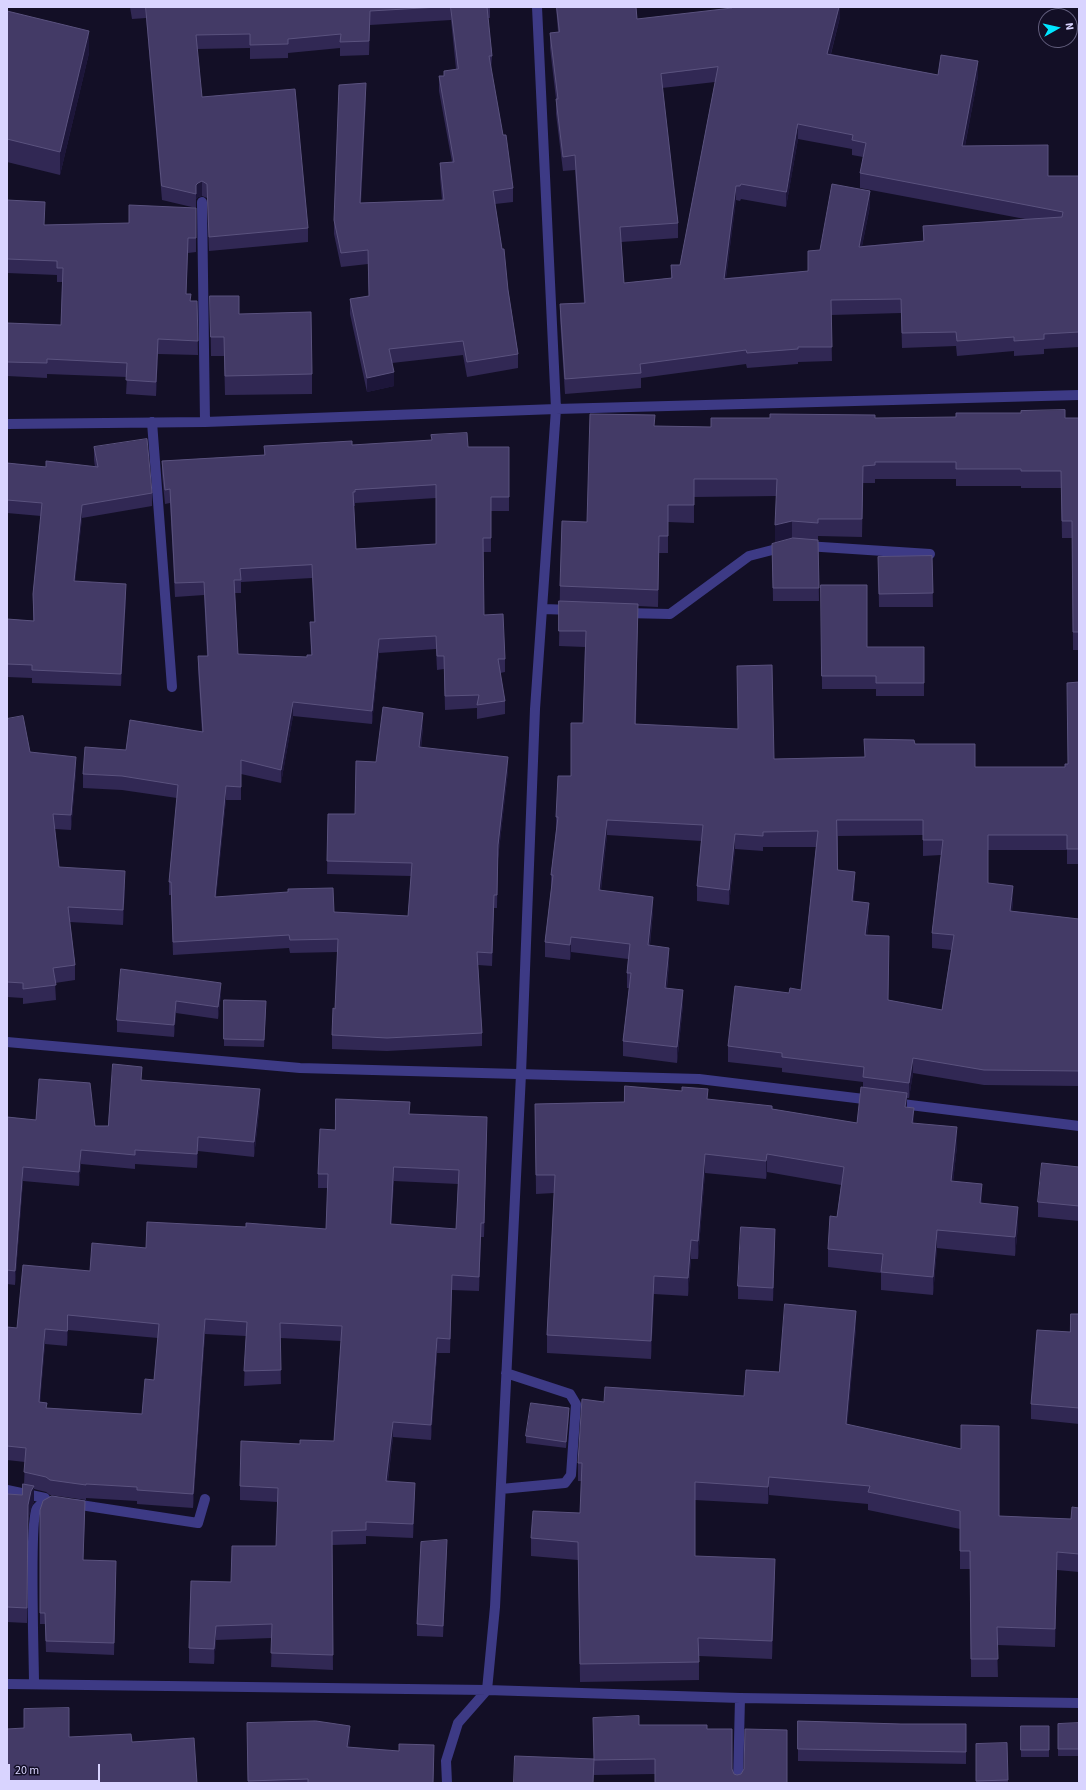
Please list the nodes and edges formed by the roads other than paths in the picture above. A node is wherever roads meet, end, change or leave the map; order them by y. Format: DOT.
graph roads {
  1 [pos="537,7"];
  2 [pos="202,202"];
  3 [pos="1079,395"];
  4 [pos="556,409"];
  5 [pos="152,422"];
  6 [pos="205,422"];
  7 [pos="7,424"];
  8 [pos="930,554"];
  9 [pos="543,609"];
  10 [pos="580,611"];
  11 [pos="611,612"];
  12 [pos="172,687"];
  13 [pos="7,1042"];
  14 [pos="521,1074"];
  15 [pos="1079,1126"];
  16 [pos="506,1373"];
  17 [pos="500,1488"];
  18 [pos="7,1490"];
  19 [pos="205,1499"];
  20 [pos="43,1503"];
  21 [pos="34,1683"];
  22 [pos="7,1684"];
  23 [pos="487,1690"];
  24 [pos="740,1698"];
  25 [pos="1079,1703"];
  26 [pos="447,1783"];
  27 [pos="738,1783"];
  1 -- 4 [label="street"];
  2 -- 6 [label="street"];
  3 -- 4 [label="street"];
  4 -- 6 [label="street"];
  4 -- 9 [label="street"];
  5 -- 6 [label="street"];
  5 -- 7 [label="street"];
  5 -- 12 [label="street"];
  8 -- 11 [label="street"];
  9 -- 10 [label="street"];
  9 -- 14 [label="street"];
  13 -- 14 [label="street"];
  14 -- 15 [label="street"];
  14 -- 16 [label="street"];
  16 -- 17 [label="street"];
  16 -- 17 [label="street"];
  17 -- 23 [label="street"];
  18 -- 20 [label="street"];
  19 -- 20 [label="street"];
  20 -- 21 [label="street"];
  21 -- 22 [label="street"];
  21 -- 23 [label="street"];
  23 -- 24 [label="street"];
  23 -- 26 [label="street"];
  24 -- 25 [label="street"];
  24 -- 27 [label="street"];
}
